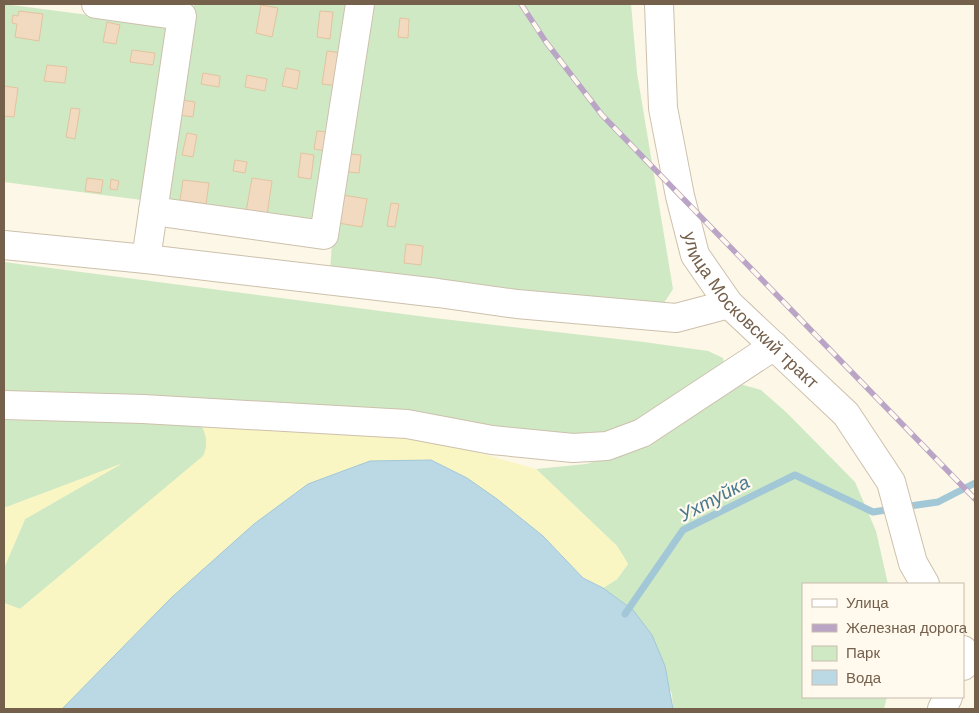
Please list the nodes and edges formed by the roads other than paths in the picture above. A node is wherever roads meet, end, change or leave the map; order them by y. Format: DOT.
graph roads {
  1 [pos="96,4"];
  2 [pos="360,4"];
  3 [pos="660,4"];
  4 [pos="183,10"];
  5 [pos="153,211"];
  6 [pos="4,245"];
  7 [pos="146,259"];
  8 [pos="730,304"];
  9 [pos="774,346"];
  10 [pos="4,405"];
  11 [pos="919,574"];
  1 -- 4 [label="street"];
  2 -- 5 [label="street"];
  3 -- 8 [label="street, улица Московский тракт"];
  4 -- 5 [label="street"];
  5 -- 7 [label="street"];
  6 -- 7 [label="street"];
  7 -- 8 [label="street"];
  8 -- 9 [label="street, улица Московский тракт"];
  9 -- 10 [label="street"];
  9 -- 11 [label="street, улица Московский тракт"];
}
